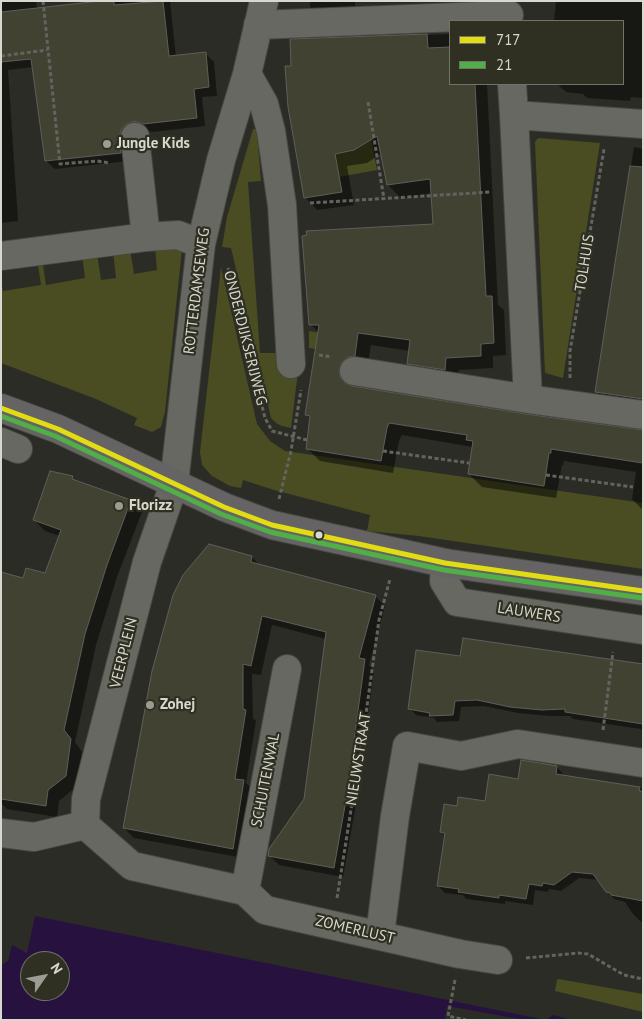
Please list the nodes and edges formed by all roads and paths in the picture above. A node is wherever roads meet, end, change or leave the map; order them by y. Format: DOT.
graph roads {
  1 [pos="43,1"];
  2 [pos="509,12"];
  3 [pos="261,13"];
  4 [pos="47,50"];
  5 [pos="1,56"];
  6 [pos="247,74"];
  7 [pos="512,85"];
  8 [pos="368,102"];
  9 [pos="514,115"];
  10 [pos="608,122"];
  11 [pos="643,124"];
  12 [pos="135,137"];
  13 [pos="138,169"];
  14 [pos="518,191"];
  15 [pos="384,199"];
  16 [pos="282,205"];
  17 [pos="146,237"];
  18 [pos="201,244"];
  19 [pos="1,256"];
  20 [pos="291,364"];
  21 [pos="354,371"];
  22 [pos="528,399"];
  23 [pos="569,405"];
  24 [pos="1,408"];
  25 [pos="298,411"];
  26 [pos="643,415"];
  27 [pos="293,437"];
  28 [pos="307,440"];
  29 [pos="383,451"];
  30 [pos="469,463"];
  31 [pos="546,474"];
  32 [pos="174,484"];
  33 [pos="282,486"];
  34 [pos="632,487"];
  35 [pos="445,563"];
  36 [pos="643,591"];
  37 [pos="386,594"];
  38 [pos="630,628"];
  39 [pos="287,669"];
  40 [pos="599,756"];
  41 [pos="643,763"];
  42 [pos="85,825"];
  43 [pos="1,833"];
  44 [pos="245,891"];
  45 [pos="334,926"];
  46 [pos="380,935"];
  47 [pos="498,960"];
  48 [pos="643,979"];
  49 [pos="453,990"];
  50 [pos="466,1020"];
  1 -- 4 [label="path"];
  2 -- 3 [label="street"];
  3 -- 6 [label="street, ROTTERDAMSEWEG"];
  4 -- 5 [label="path"];
  4 -- 13 [label="path"];
  6 -- 16 [label="street"];
  6 -- 18 [label="street, ROTTERDAMSEWEG"];
  7 -- 9 [label="street"];
  8 -- 15 [label="path"];
  9 -- 10 [label="street"];
  9 -- 14 [label="street"];
  10 -- 11 [label="street"];
  10 -- 23 [label="path, TOLHUIS"];
  12 -- 13 [label="street"];
  13 -- 17 [label="street"];
  14 -- 15 [label="path"];
  14 -- 22 [label="street"];
  15 -- 16 [label="path"];
  16 -- 20 [label="street"];
  17 -- 18 [label="street"];
  17 -- 19 [label="street"];
  18 -- 27 [label="path, ONDERDIJKSERIJWEG"];
  18 -- 32 [label="street, ROTTERDAMSEWEG"];
  21 -- 22 [label="street"];
  22 -- 23 [label="street"];
  23 -- 26 [label="street"];
  24 -- 32 [label="main road"];
  25 -- 27 [label="path"];
  27 -- 28 [label="path, ONDERDIJKSERIJWEG"];
  27 -- 33 [label="path"];
  29 -- 30 [label="path"];
  31 -- 34 [label="path"];
  32 -- 35 [label="main road"];
  32 -- 42 [label="street, VEERPLEIN"];
  35 -- 36 [label="main road"];
  35 -- 38 [label="street, LAUWERS"];
  37 -- 45 [label="path, NIEUWSTRAAT"];
  38 -- 40 [label="path"];
  39 -- 44 [label="street, SCHUITENWAL"];
  40 -- 41 [label="street"];
  40 -- 46 [label="street"];
  42 -- 43 [label="street"];
  42 -- 44 [label="street"];
  44 -- 45 [label="street, ZOMERLUST"];
  45 -- 46 [label="street, ZOMERLUST"];
  46 -- 47 [label="street, ZOMERLUST"];
  47 -- 48 [label="path"];
  49 -- 50 [label="path"];
}
